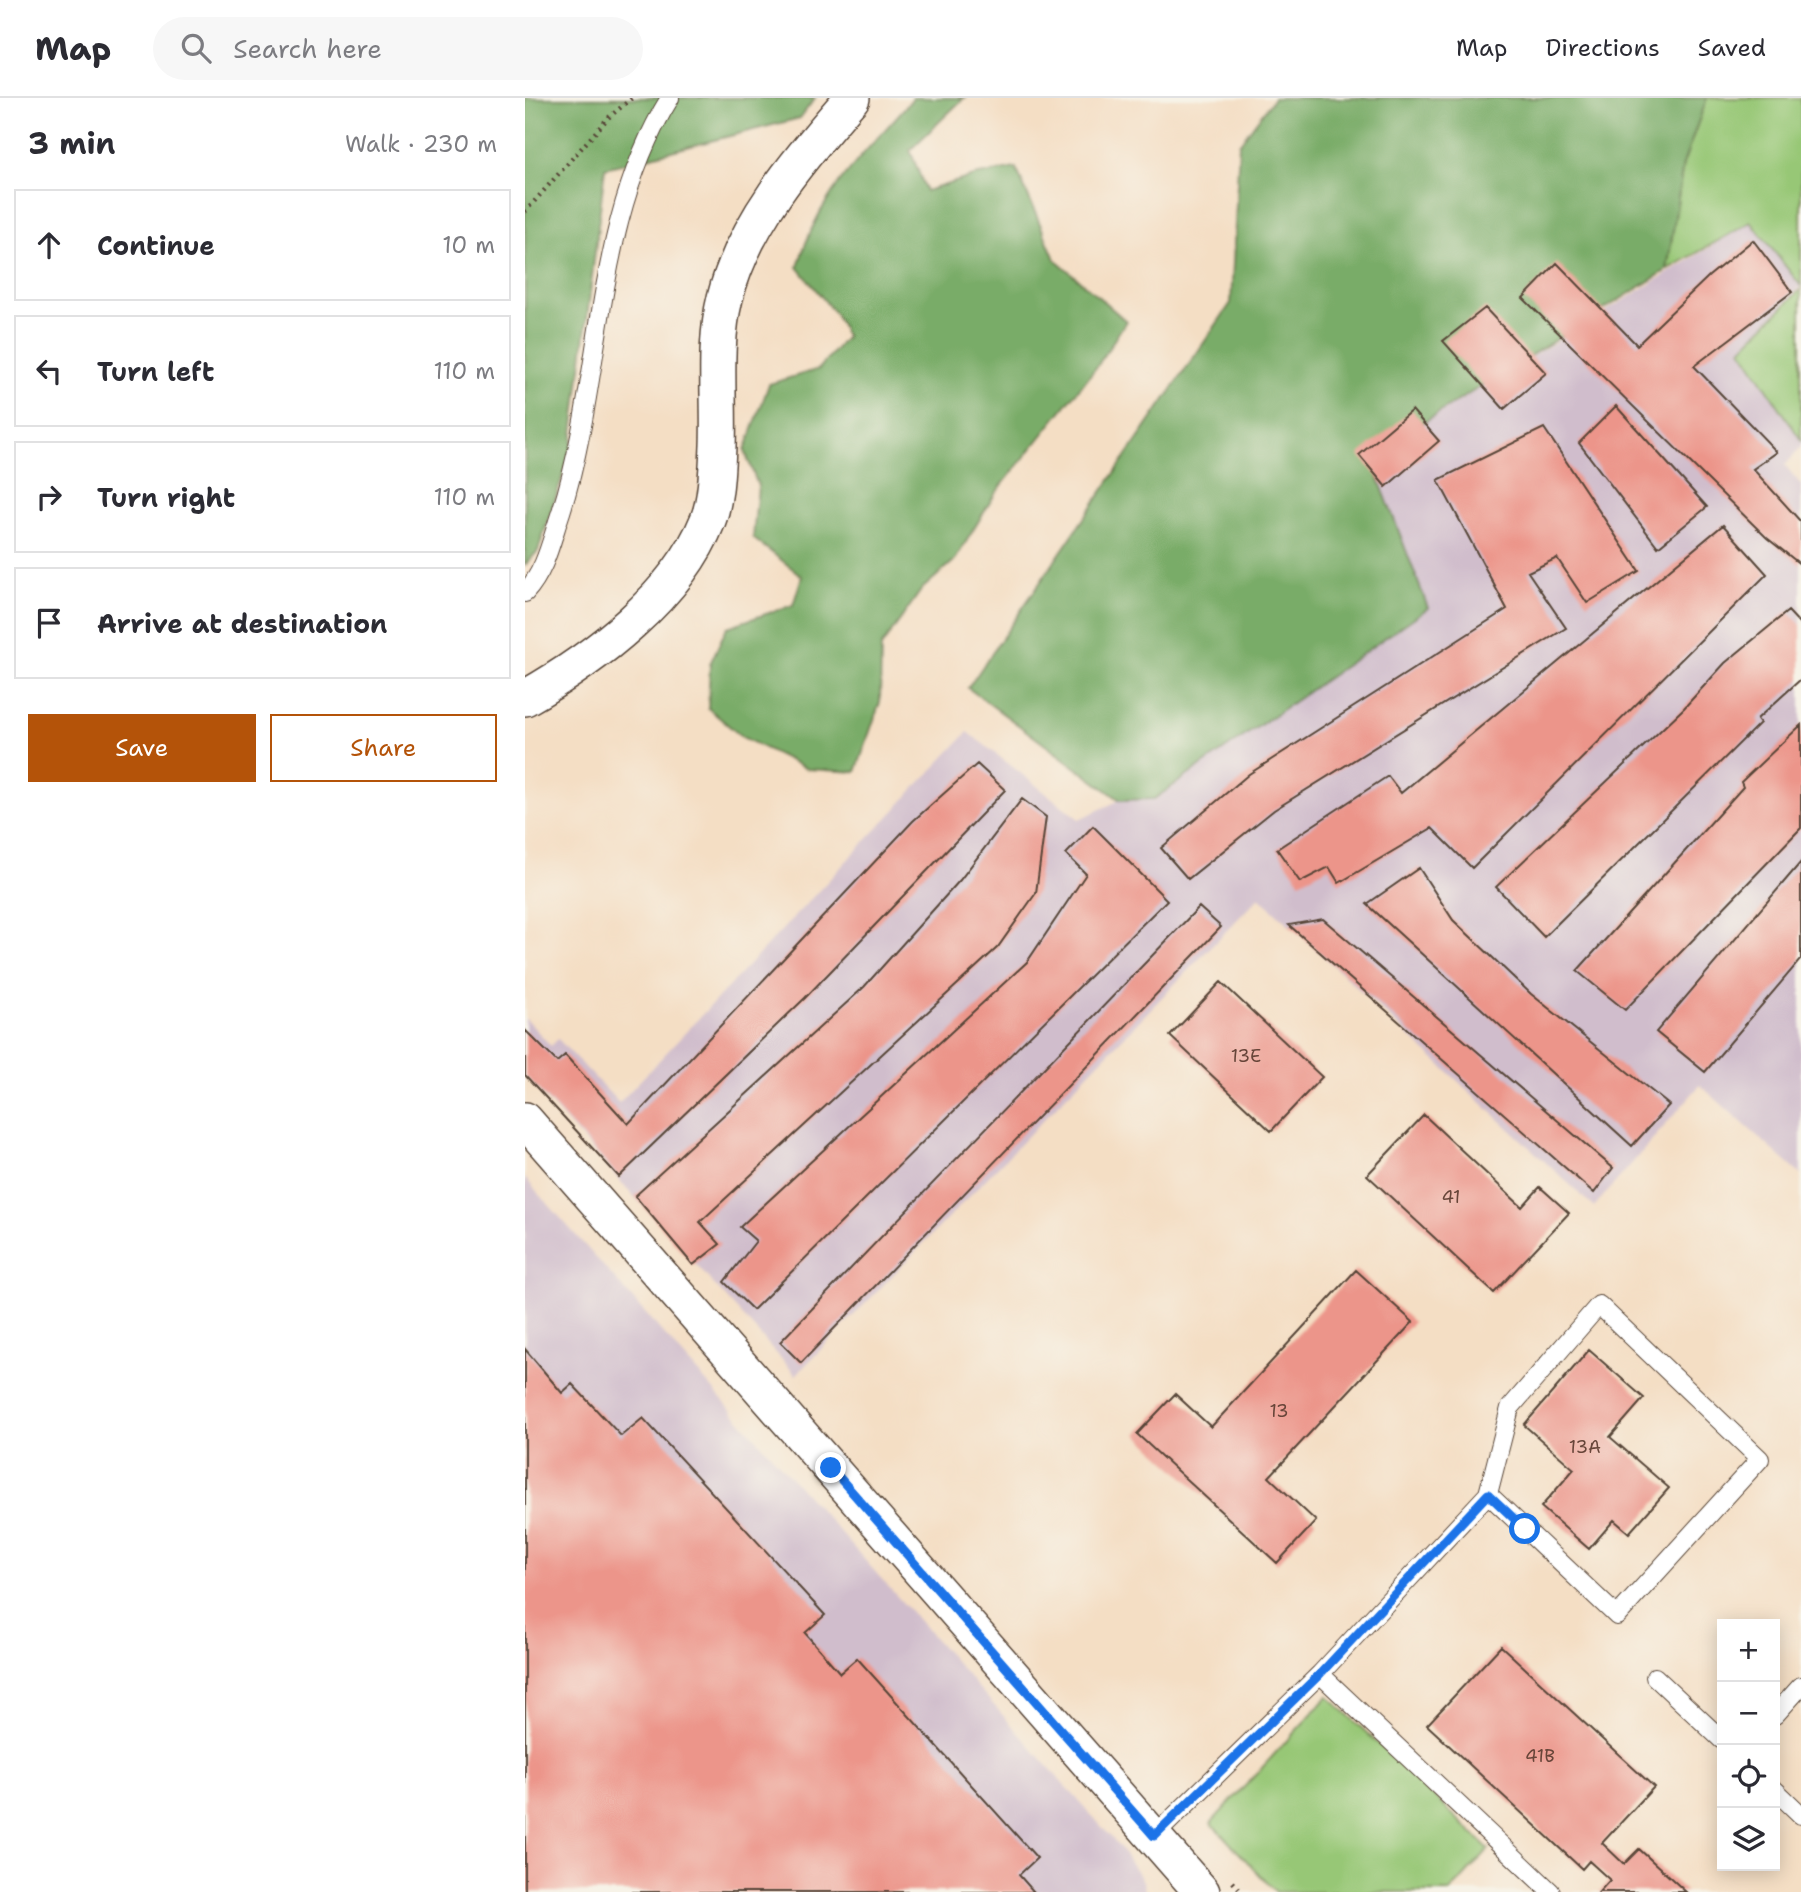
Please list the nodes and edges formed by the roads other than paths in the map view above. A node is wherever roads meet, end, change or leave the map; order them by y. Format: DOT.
graph roads {
  1 [pos="670,98"];
  2 [pos="852,98"];
  3 [pos="525,593"];
  4 [pos="525,698"];
  5 [pos="525,1120"];
  6 [pos="1488,1494"];
  7 [pos="1320,1674"];
  8 [pos="1655,1677"];
  9 [pos="1801,1686"];
  10 [pos="1780,1709"];
  11 [pos="1717,1735"];
  12 [pos="1780,1795"];
  13 [pos="1801,1815"];
  14 [pos="1154,1836"];
  15 [pos="1202,1892"];
  16 [pos="1551,1892"];
  1 -- 3 [label="lane"];
  2 -- 4 [label="street"];
  5 -- 14 [label="street"];
  6 -- 6 [label="lane"];
  6 -- 7 [label="lane"];
  7 -- 14 [label="lane"];
  7 -- 16 [label="lane"];
  8 -- 11 [label="lane"];
  9 -- 10 [label="lane"];
  12 -- 13 [label="lane"];
  14 -- 15 [label="street"];
}
